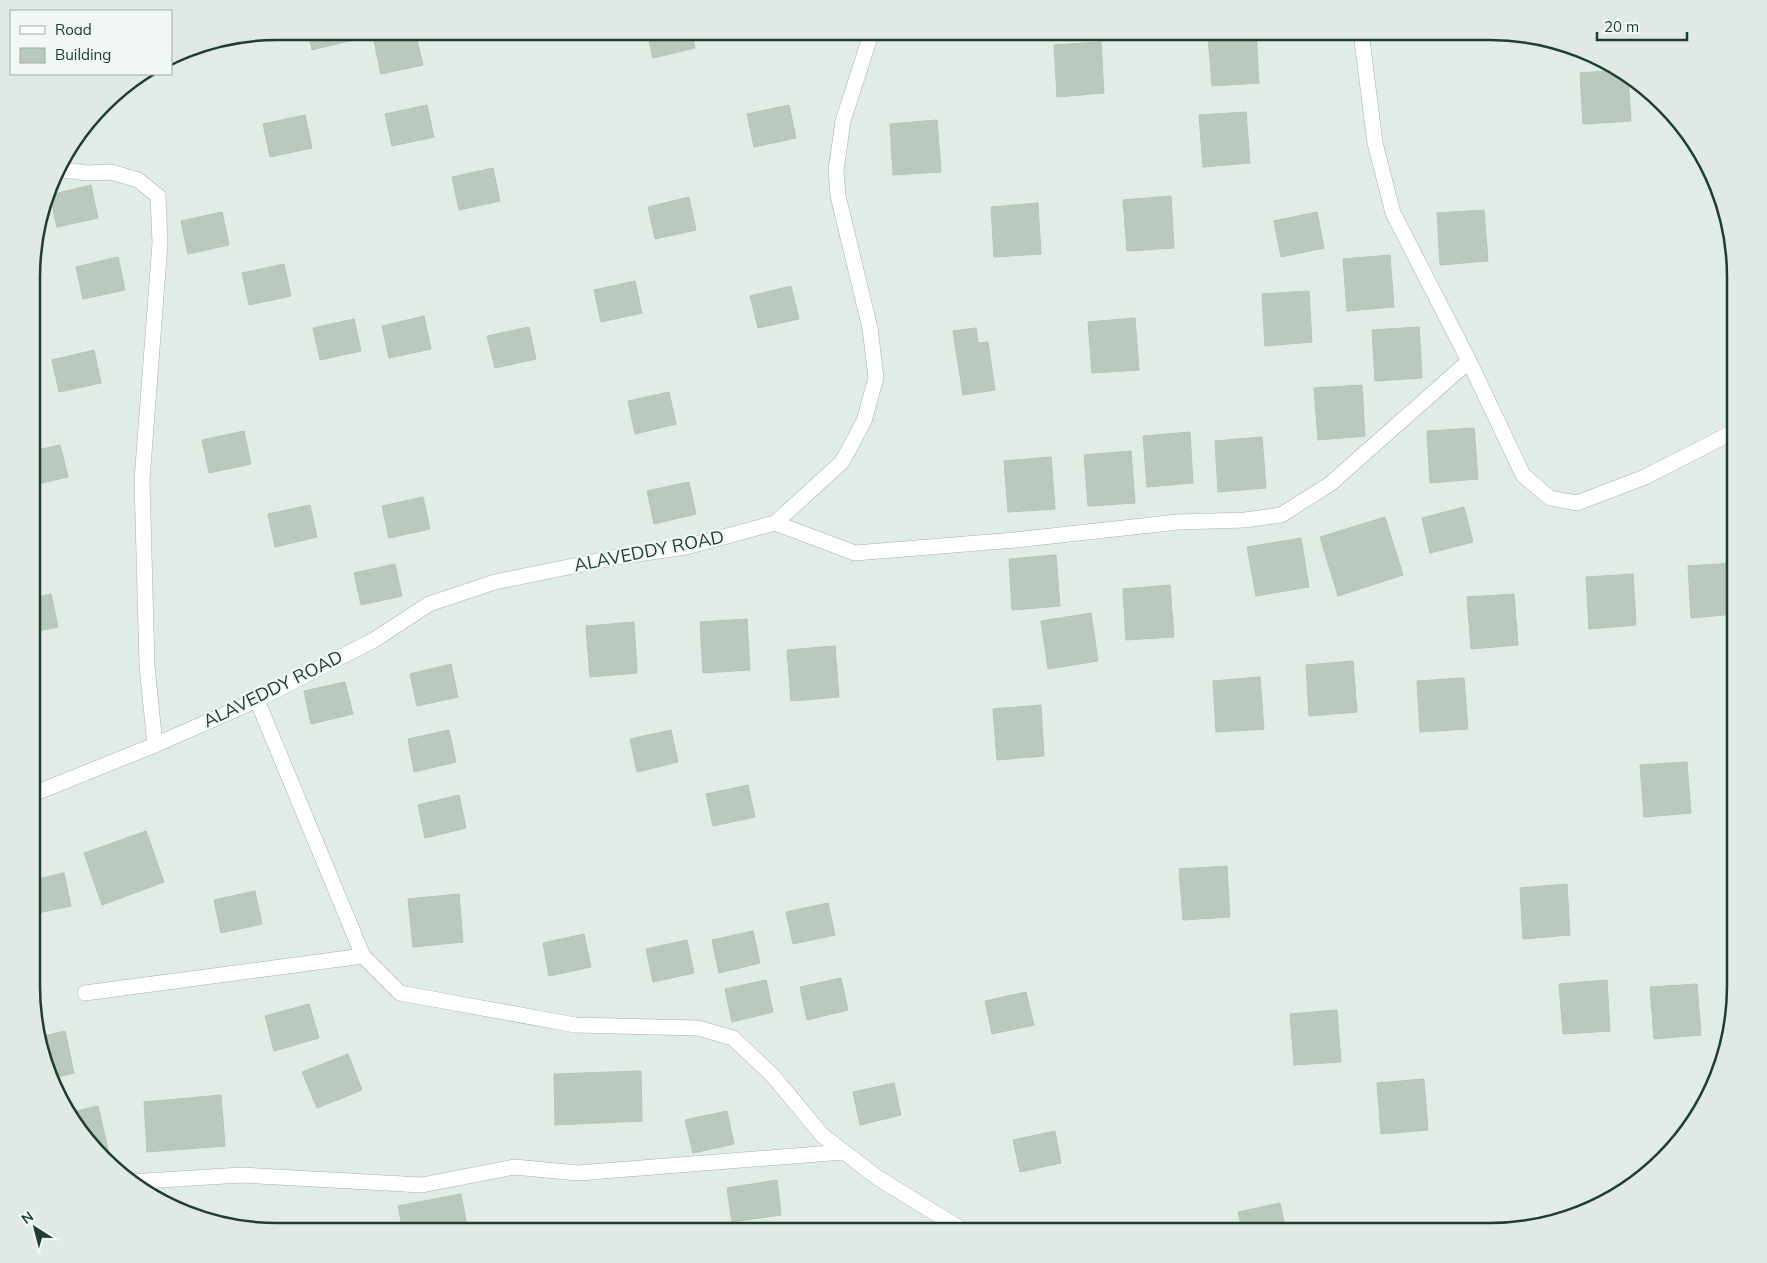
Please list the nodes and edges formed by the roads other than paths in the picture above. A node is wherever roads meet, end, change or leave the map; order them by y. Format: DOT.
graph roads {
  1 [pos="869,40"];
  2 [pos="1362,40"];
  3 [pos="65,170"];
  4 [pos="1469,361"];
  5 [pos="1727,435"];
  6 [pos="775,523"];
  7 [pos="257,700"];
  8 [pos="155,745"];
  9 [pos="40,791"];
  10 [pos="364,956"];
  11 [pos="85,993"];
  12 [pos="844,1152"];
  13 [pos="143,1181"];
  14 [pos="951,1223"];
  1 -- 6 [label="street, ALAVEDDY ROAD"];
  2 -- 4 [label="street"];
  3 -- 8 [label="street"];
  4 -- 5 [label="street"];
  4 -- 6 [label="street"];
  6 -- 7 [label="street, ALAVEDDY ROAD"];
  7 -- 8 [label="street, ALAVEDDY ROAD"];
  7 -- 10 [label="street"];
  8 -- 9 [label="street, ALAVEDDY ROAD"];
  10 -- 11 [label="street"];
  10 -- 12 [label="street"];
  12 -- 13 [label="street"];
  12 -- 14 [label="street"];
}
